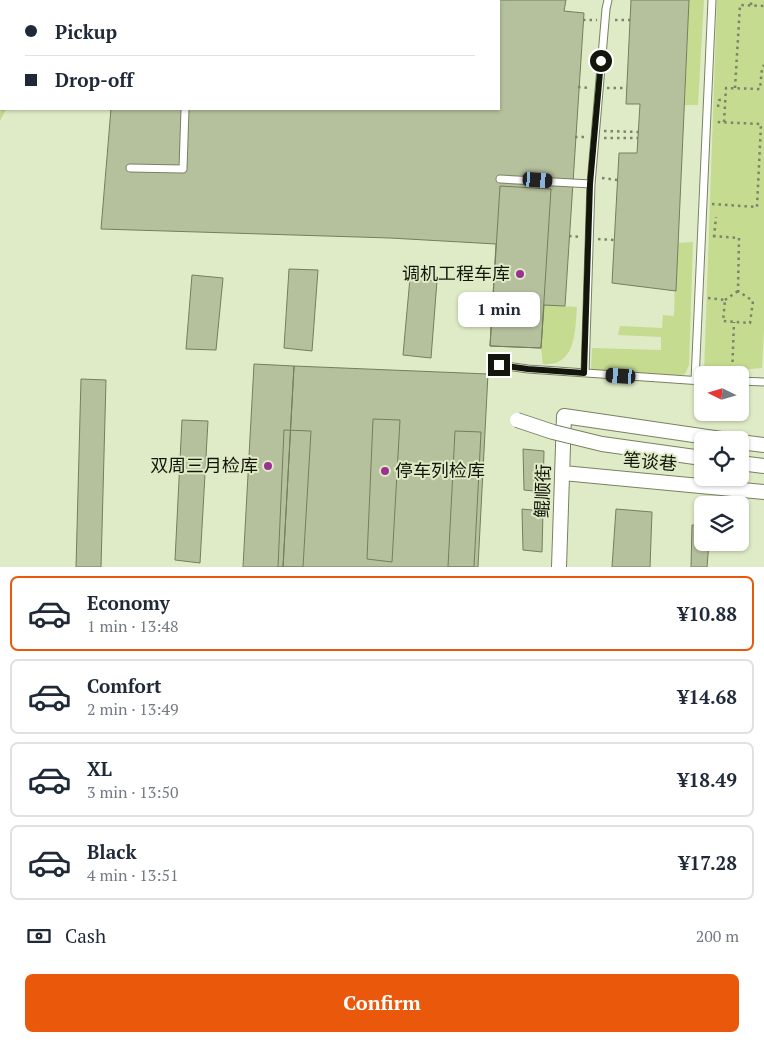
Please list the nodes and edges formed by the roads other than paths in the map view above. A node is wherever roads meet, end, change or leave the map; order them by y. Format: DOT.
graph roads {
  1 [pos="608,0"];
  2 [pos="712,0"];
  3 [pos="185,110"];
  4 [pos="130,168"];
  5 [pos="500,179"];
  6 [pos="590,184"];
  7 [pos="499,365"];
  8 [pos="699,366"];
  9 [pos="584,373"];
  10 [pos="694,381"];
  11 [pos="749,382"];
  12 [pos="764,382"];
  13 [pos="564,416"];
  14 [pos="516,420"];
  15 [pos="694,435"];
  16 [pos="749,443"];
  17 [pos="764,445"];
  18 [pos="694,457"];
  19 [pos="749,464"];
  20 [pos="764,466"];
  21 [pos="563,473"];
  22 [pos="764,492"];
  23 [pos="559,567"];
  1 -- 6 [label="lane"];
  2 -- 8 [label="lane"];
  3 -- 4 [label="lane"];
  5 -- 6 [label="lane"];
  6 -- 9 [label="lane"];
  7 -- 9 [label="lane"];
  9 -- 10 [label="lane"];
  11 -- 12 [label="lane"];
  13 -- 15 [label="street, 笔谈巷"];
  13 -- 21 [label="street, 鲲顺街"];
  14 -- 18 [label="street, 笔谈巷, bridge"];
  16 -- 17 [label="street"];
  19 -- 20 [label="street"];
  21 -- 22 [label="street, 笔谈巷"];
  21 -- 23 [label="street, 鲲顺街"];
}
